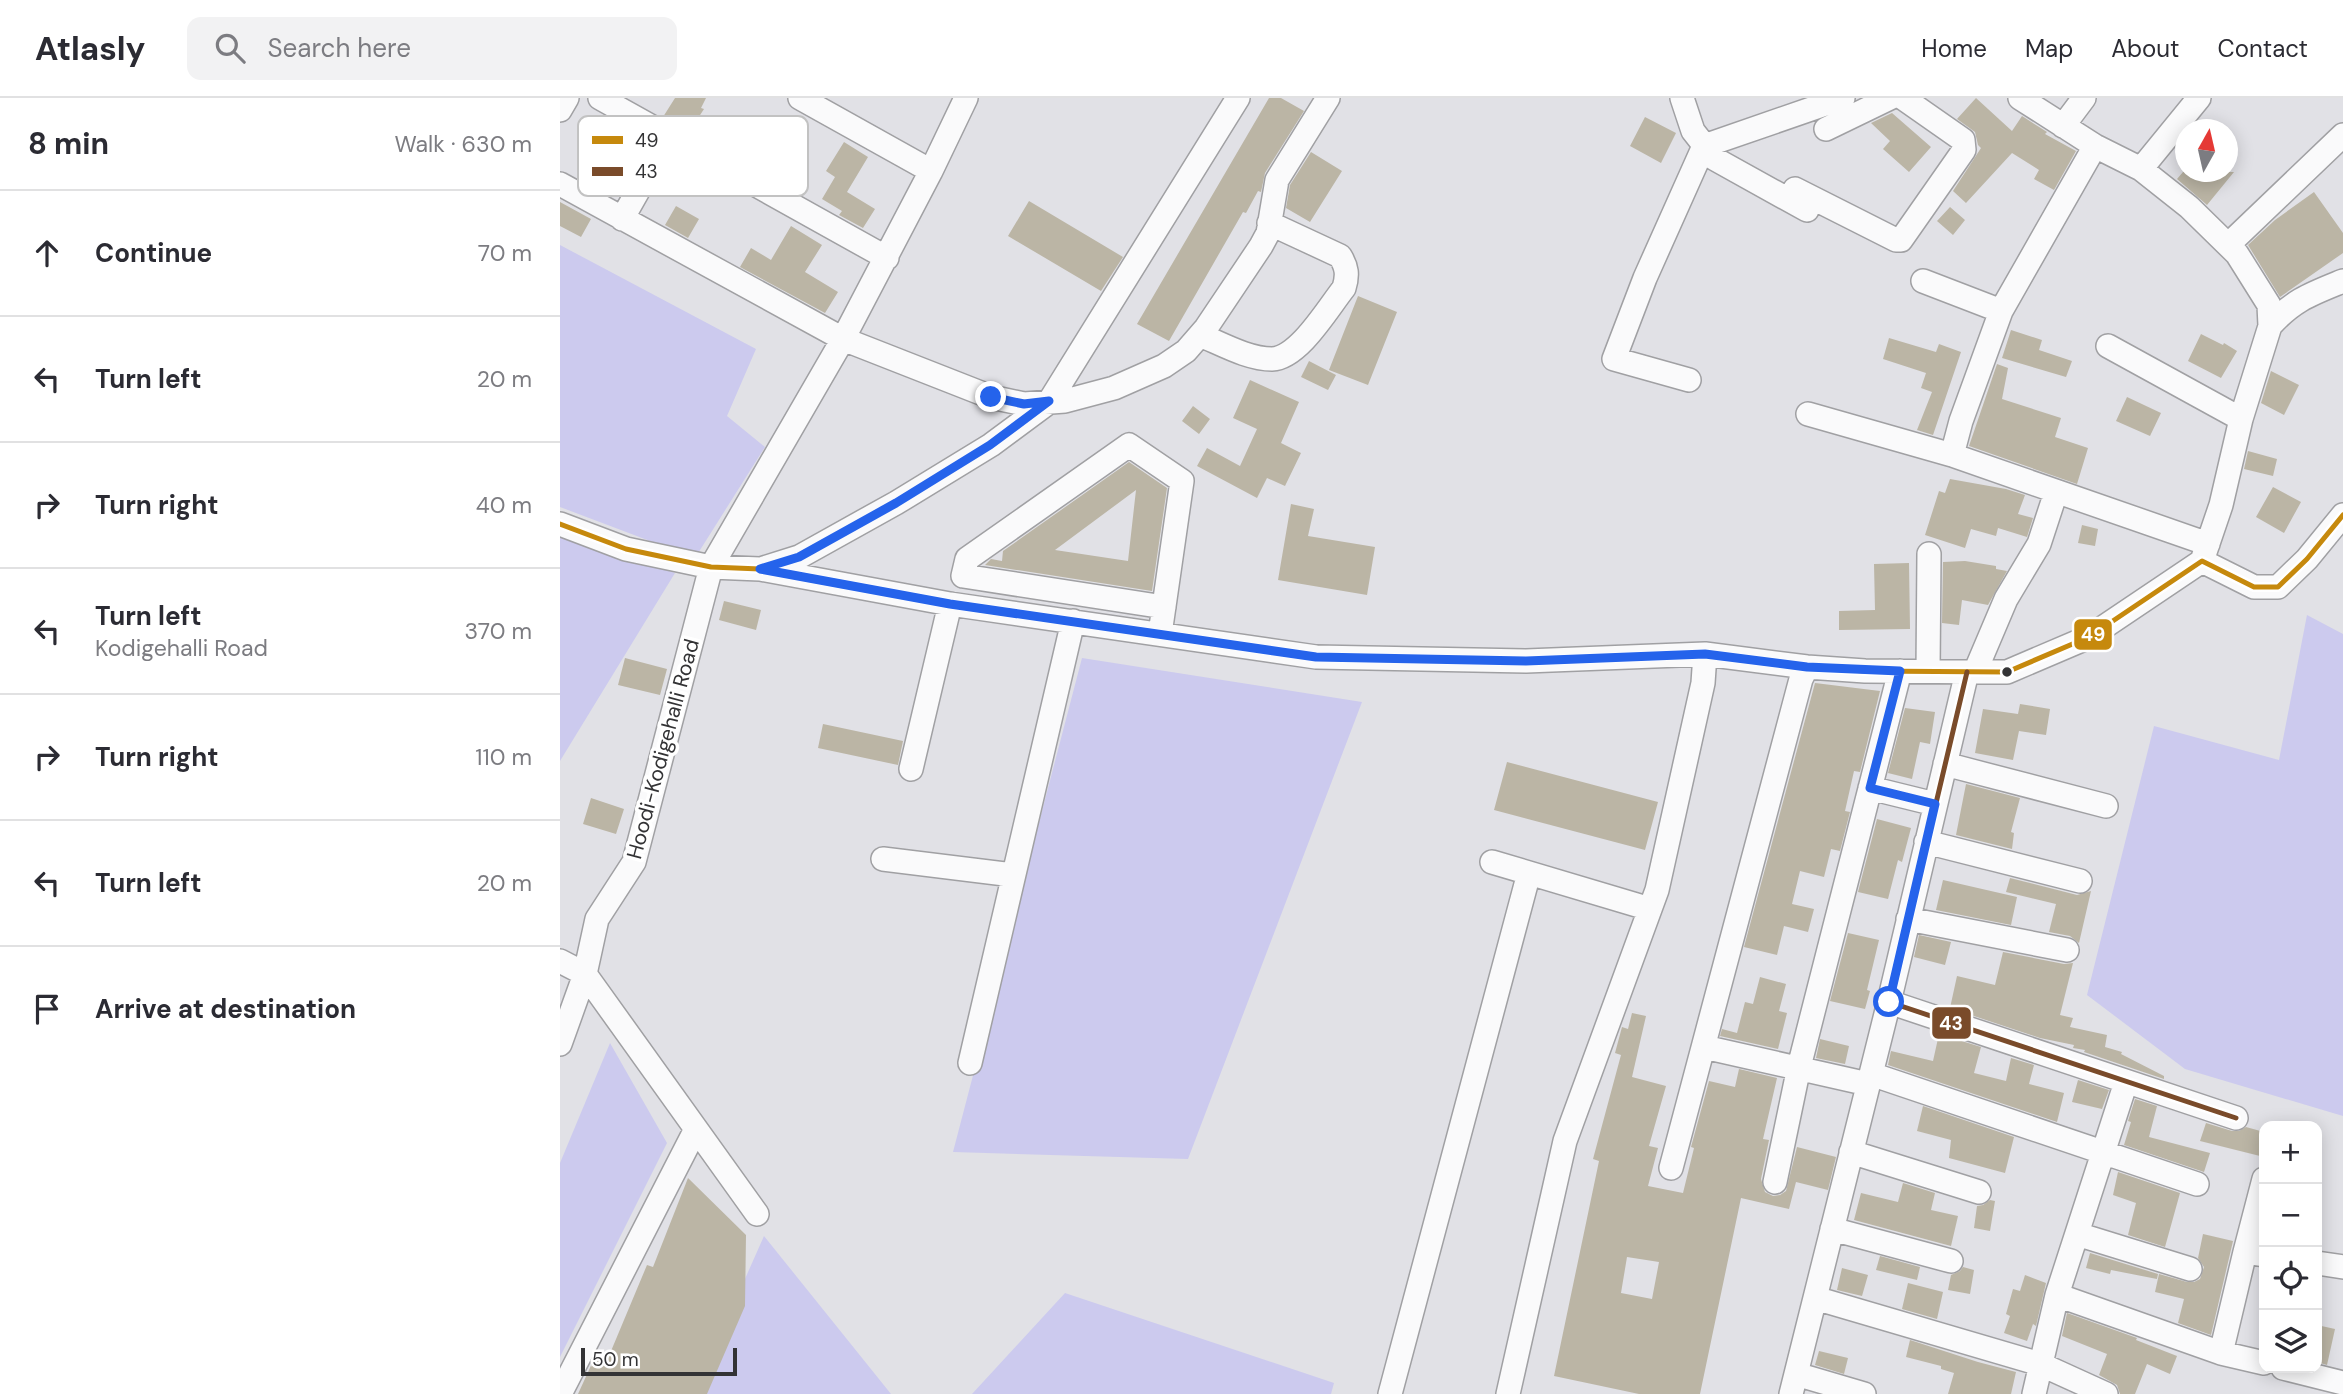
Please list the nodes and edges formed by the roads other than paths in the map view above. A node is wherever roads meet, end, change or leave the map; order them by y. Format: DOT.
graph roads {
  1 [pos="567,98"];
  2 [pos="600,98"];
  3 [pos="800,98"];
  4 [pos="966,98"];
  5 [pos="1238,98"];
  6 [pos="1328,98"];
  7 [pos="1682,98"];
  8 [pos="1843,98"];
  9 [pos="1890,98"];
  10 [pos="1903,98"];
  11 [pos="2020,98"];
  12 [pos="2084,98"];
  13 [pos="2199,98"];
  14 [pos="560,110"];
  15 [pos="633,116"];
  16 [pos="2063,126"];
  17 [pos="1826,129"];
  18 [pos="2343,135"];
  19 [pos="1704,146"];
  20 [pos="2095,146"];
  21 [pos="2141,169"];
  22 [pos="931,171"];
  23 [pos="560,184"];
  24 [pos="1795,189"];
  25 [pos="578,194"];
  26 [pos="581,196"];
  27 [pos="635,196"];
  28 [pos="776,196"];
  29 [pos="622,219"];
  30 [pos="1269,223"];
  31 [pos="1848,233"];
  32 [pos="2228,246"];
  33 [pos="887,258"];
  34 [pos="1923,281"];
  35 [pos="2343,282"];
  36 [pos="2001,311"];
  37 [pos="2270,326"];
  38 [pos="1200,335"];
  39 [pos="843,339"];
  40 [pos="2108,346"];
  41 [pos="1689,380"];
  42 [pos="1049,401"];
  43 [pos="1808,414"];
  44 [pos="2241,419"];
  45 [pos="1952,455"];
  46 [pos="2056,492"];
  47 [pos="2343,515"];
  48 [pos="560,524"];
  49 [pos="2205,553"];
  50 [pos="1929,554"];
  51 [pos="711,567"];
  52 [pos="760,569"];
  53 [pos="981,579"];
  54 [pos="950,604"];
  55 [pos="978,607"];
  56 [pos="1164,607"];
  57 [pos="1073,621"];
  58 [pos="1160,634"];
  59 [pos="1705,654"];
  60 [pos="1807,667"];
  61 [pos="1900,671"];
  62 [pos="1928,671"];
  63 [pos="1971,672"];
  64 [pos="1945,764"];
  65 [pos="911,769"];
  66 [pos="1870,788"];
  67 [pos="1935,804"];
  68 [pos="2106,806"];
  69 [pos="1926,842"];
  70 [pos="883,859"];
  71 [pos="1492,862"];
  72 [pos="1529,873"];
  73 [pos="1013,875"];
  74 [pos="2080,881"];
  75 [pos="1650,909"];
  76 [pos="1908,919"];
  77 [pos="2067,950"];
  78 [pos="560,961"];
  79 [pos="585,974"];
  80 [pos="1889,1002"];
  81 [pos="560,1044"];
  82 [pos="1704,1047"];
  83 [pos="970,1063"];
  84 [pos="1799,1066"];
  85 [pos="1870,1079"];
  86 [pos="2126,1082"];
  87 [pos="2236,1118"];
  88 [pos="696,1129"];
  89 [pos="1851,1152"];
  90 [pos="2103,1152"];
  91 [pos="1671,1168"];
  92 [pos="1775,1182"];
  93 [pos="2197,1184"];
  94 [pos="2264,1184"];
  95 [pos="1979,1192"];
  96 [pos="757,1214"];
  97 [pos="1832,1229"];
  98 [pos="2077,1234"];
  99 [pos="2255,1254"];
  100 [pos="1951,1261"];
  101 [pos="2322,1264"];
  102 [pos="2343,1267"];
  103 [pos="2189,1269"];
  104 [pos="2057,1295"];
  105 [pos="1815,1298"];
  106 [pos="2221,1353"];
  107 [pos="2259,1362"];
  108 [pos="2040,1364"];
  109 [pos="2304,1373"];
  110 [pos="2343,1382"];
  111 [pos="1794,1384"];
  112 [pos="560,1394"];
  113 [pos="1390,1394"];
  114 [pos="1508,1394"];
  115 [pos="1864,1394"];
  116 [pos="2035,1394"];
  117 [pos="2106,1394"];
  1 -- 14 [label="street"];
  2 -- 15 [label="street"];
  3 -- 22 [label="street"];
  4 -- 22 [label="street, Hoodi-Kodigehalli Road"];
  5 -- 42 [label="street"];
  6 -- 30 [label="street"];
  7 -- 19 [label="street"];
  8 -- 19 [label="street"];
  9 -- 17 [label="street"];
  10 -- 24 [label="street"];
  11 -- 16 [label="street"];
  12 -- 16 [label="street"];
  13 -- 21 [label="street"];
  16 -- 20 [label="street"];
  18 -- 32 [label="street"];
  19 -- 31 [label="street"];
  19 -- 41 [label="street"];
  20 -- 21 [label="street"];
  20 -- 36 [label="street"];
  21 -- 32 [label="street"];
  22 -- 33 [label="street, Hoodi-Kodigehalli Road"];
  23 -- 25 [label="street"];
  26 -- 29 [label="street"];
  27 -- 29 [label="street"];
  28 -- 33 [label="street"];
  29 -- 39 [label="street"];
  30 -- 38 [label="street"];
  30 -- 38 [label="street"];
  32 -- 37 [label="street"];
  33 -- 39 [label="street, Hoodi-Kodigehalli Road"];
  34 -- 36 [label="street"];
  35 -- 37 [label="street"];
  36 -- 45 [label="street"];
  37 -- 44 [label="street"];
  38 -- 42 [label="street"];
  39 -- 42 [label="street"];
  39 -- 51 [label="street, Hoodi-Kodigehalli Road"];
  40 -- 44 [label="street"];
  42 -- 52 [label="street"];
  43 -- 45 [label="street"];
  44 -- 49 [label="street"];
  45 -- 46 [label="street"];
  46 -- 49 [label="street"];
  46 -- 63 [label="street"];
  47 -- 49 [label="street"];
  48 -- 51 [label="street"];
  49 -- 63 [label="street"];
  50 -- 62 [label="street"];
  51 -- 52 [label="street"];
  51 -- 79 [label="street, Hoodi-Kodigehalli Road"];
  52 -- 54 [label="street"];
  53 -- 55 [label="street"];
  53 -- 56 [label="street"];
  53 -- 56 [label="street"];
  54 -- 55 [label="street"];
  54 -- 65 [label="street"];
  55 -- 57 [label="street"];
  56 -- 58 [label="street"];
  57 -- 58 [label="street"];
  57 -- 73 [label="street"];
  58 -- 59 [label="street"];
  59 -- 60 [label="street"];
  59 -- 75 [label="street"];
  60 -- 61 [label="street"];
  60 -- 82 [label="street"];
  61 -- 62 [label="street"];
  61 -- 66 [label="street"];
  62 -- 63 [label="street"];
  63 -- 64 [label="street"];
  64 -- 67 [label="street"];
  64 -- 68 [label="street"];
  66 -- 67 [label="street"];
  66 -- 84 [label="street"];
  67 -- 69 [label="street"];
  69 -- 74 [label="street"];
  69 -- 76 [label="street"];
  70 -- 73 [label="street"];
  71 -- 72 [label="street"];
  72 -- 75 [label="street"];
  72 -- 113 [label="street"];
  73 -- 83 [label="street"];
  75 -- 114 [label="street"];
  76 -- 77 [label="street"];
  76 -- 80 [label="street"];
  78 -- 79 [label="street"];
  79 -- 81 [label="street, Hoodi-Kodigehalli Road"];
  79 -- 88 [label="street"];
  80 -- 85 [label="street"];
  80 -- 86 [label="street"];
  82 -- 84 [label="street"];
  82 -- 91 [label="street"];
  84 -- 85 [label="street"];
  84 -- 92 [label="street"];
  85 -- 89 [label="street"];
  85 -- 90 [label="street"];
  86 -- 87 [label="street"];
  86 -- 90 [label="street"];
  88 -- 96 [label="street"];
  88 -- 112 [label="street"];
  89 -- 95 [label="street"];
  89 -- 97 [label="street"];
  90 -- 93 [label="street"];
  90 -- 98 [label="street"];
  94 -- 99 [label="street"];
  97 -- 100 [label="street"];
  97 -- 105 [label="street"];
  98 -- 103 [label="street"];
  98 -- 104 [label="street"];
  99 -- 106 [label="street"];
  101 -- 102 [label="street"];
  104 -- 106 [label="street"];
  104 -- 108 [label="street"];
  105 -- 108 [label="street"];
  105 -- 111 [label="street"];
  106 -- 107 [label="street"];
  108 -- 116 [label="street"];
  108 -- 117 [label="street"];
  109 -- 110 [label="street"];
  111 -- 115 [label="street"];
}
